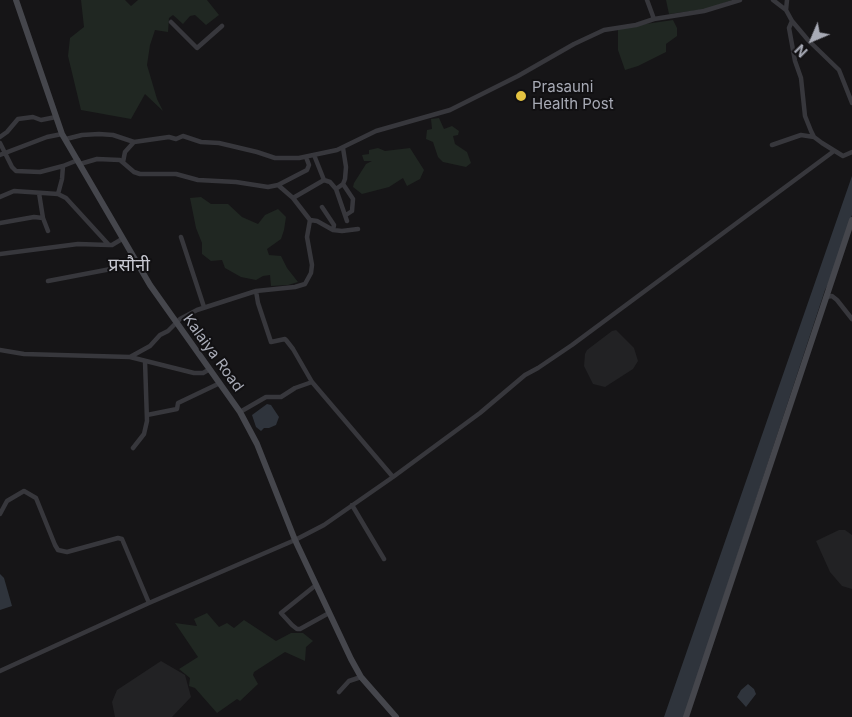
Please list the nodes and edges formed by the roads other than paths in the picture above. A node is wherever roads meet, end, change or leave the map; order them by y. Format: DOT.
graph roads {
  1 [pos="16,0"];
  2 [pos="647,0"];
  3 [pos="740,0"];
  4 [pos="773,0"];
  5 [pos="786,0"];
  6 [pos="786,10"];
  7 [pos="654,19"];
  8 [pos="792,21"];
  9 [pos="171,22"];
  10 [pos="222,26"];
  11 [pos="852,103"];
  12 [pos="56,117"];
  13 [pos="0,137"];
  14 [pos="64,137"];
  15 [pos="814,137"];
  16 [pos="134,142"];
  17 [pos="0,143"];
  18 [pos="772,145"];
  19 [pos="344,148"];
  20 [pos="834,151"];
  21 [pos="852,152"];
  22 [pos="3,154"];
  23 [pos="314,155"];
  24 [pos="306,157"];
  25 [pos="79,162"];
  26 [pos="124,162"];
  27 [pos="63,166"];
  28 [pos="324,180"];
  29 [pos="343,184"];
  30 [pos="278,185"];
  31 [pos="336,189"];
  32 [pos="39,193"];
  33 [pos="58,194"];
  34 [pos="0,197"];
  35 [pos="293,198"];
  36 [pos="322,207"];
  37 [pos="346,215"];
  38 [pos="43,218"];
  39 [pos="310,220"];
  40 [pos="852,220"];
  41 [pos="347,221"];
  42 [pos="0,223"];
  43 [pos="358,229"];
  44 [pos="333,230"];
  45 [pos="48,231"];
  46 [pos="181,237"];
  47 [pos="122,239"];
  48 [pos="109,245"];
  49 [pos="0,254"];
  50 [pos="137,264"];
  51 [pos="48,282"];
  52 [pos="256,291"];
  53 [pos="826,297"];
  54 [pos="204,307"];
  55 [pos="852,319"];
  56 [pos="176,323"];
  57 [pos="0,350"];
  58 [pos="130,357"];
  59 [pos="145,362"];
  60 [pos="210,369"];
  61 [pos="312,382"];
  62 [pos="220,383"];
  63 [pos="240,412"];
  64 [pos="147,415"];
  65 [pos="133,448"];
  66 [pos="392,477"];
  67 [pos="352,505"];
  68 [pos="0,514"];
  69 [pos="295,540"];
  70 [pos="384,559"];
  71 [pos="316,585"];
  72 [pos="149,603"];
  73 [pos="329,613"];
  74 [pos="0,671"];
  75 [pos="361,676"];
  76 [pos="339,692"];
  77 [pos="396,717"];
  78 [pos="686,717"];
  1 -- 12 [label="main road, Kalaiya Road"];
  2 -- 7 [label="street"];
  3 -- 7 [label="street"];
  4 -- 6 [label="street"];
  5 -- 6 [label="street"];
  6 -- 8 [label="street"];
  7 -- 19 [label="street"];
  8 -- 11 [label="street"];
  8 -- 15 [label="street"];
  9 -- 10 [label="street"];
  12 -- 13 [label="street"];
  12 -- 14 [label="main road, Kalaiya Road"];
  14 -- 16 [label="street"];
  14 -- 22 [label="street"];
  14 -- 25 [label="main road, Kalaiya Road"];
  15 -- 18 [label="street"];
  15 -- 20 [label="street"];
  16 -- 24 [label="street"];
  16 -- 26 [label="street"];
  17 -- 22 [label="street"];
  19 -- 23 [label="street"];
  19 -- 29 [label="street"];
  20 -- 21 [label="street"];
  20 -- 66 [label="street"];
  22 -- 27 [label="street"];
  23 -- 24 [label="street"];
  23 -- 28 [label="street"];
  24 -- 30 [label="street"];
  25 -- 26 [label="street"];
  25 -- 27 [label="street"];
  25 -- 47 [label="main road, Kalaiya Road"];
  26 -- 30 [label="street"];
  27 -- 33 [label="street"];
  28 -- 31 [label="street"];
  28 -- 35 [label="street"];
  29 -- 31 [label="street"];
  29 -- 37 [label="street"];
  30 -- 35 [label="street"];
  31 -- 37 [label="street"];
  32 -- 33 [label="street"];
  32 -- 34 [label="street"];
  32 -- 38 [label="street"];
  33 -- 48 [label="street"];
  35 -- 39 [label="street"];
  36 -- 44 [label="street"];
  37 -- 41 [label="street"];
  38 -- 42 [label="street"];
  38 -- 45 [label="street"];
  39 -- 44 [label="street"];
  39 -- 52 [label="street"];
  40 -- 53 [label="main road"];
  43 -- 44 [label="street"];
  46 -- 54 [label="street"];
  47 -- 48 [label="street"];
  47 -- 50 [label="main road, Kalaiya Road"];
  48 -- 49 [label="street"];
  50 -- 51 [label="street"];
  50 -- 56 [label="main road, Kalaiya Road"];
  52 -- 54 [label="street"];
  52 -- 61 [label="street"];
  53 -- 55 [label="street"];
  53 -- 78 [label="main road"];
  54 -- 56 [label="street"];
  56 -- 58 [label="street"];
  56 -- 60 [label="main road, Kalaiya Road"];
  57 -- 58 [label="street"];
  58 -- 59 [label="street"];
  59 -- 60 [label="street"];
  59 -- 64 [label="street"];
  60 -- 62 [label="main road, Kalaiya Road"];
  61 -- 63 [label="street"];
  61 -- 66 [label="street"];
  62 -- 63 [label="main road, Kalaiya Road"];
  62 -- 64 [label="street"];
  63 -- 69 [label="main road, Kalaiya Road"];
  64 -- 65 [label="street"];
  66 -- 67 [label="street"];
  67 -- 69 [label="street"];
  67 -- 70 [label="street"];
  68 -- 72 [label="street"];
  69 -- 71 [label="main road, Kalaiya Road"];
  69 -- 72 [label="street"];
  71 -- 73 [label="main road, Kalaiya Road"];
  71 -- 73 [label="street"];
  72 -- 74 [label="street"];
  73 -- 75 [label="main road, Kalaiya Road"];
  75 -- 76 [label="street"];
  75 -- 77 [label="main road, Kalaiya Road"];
}
